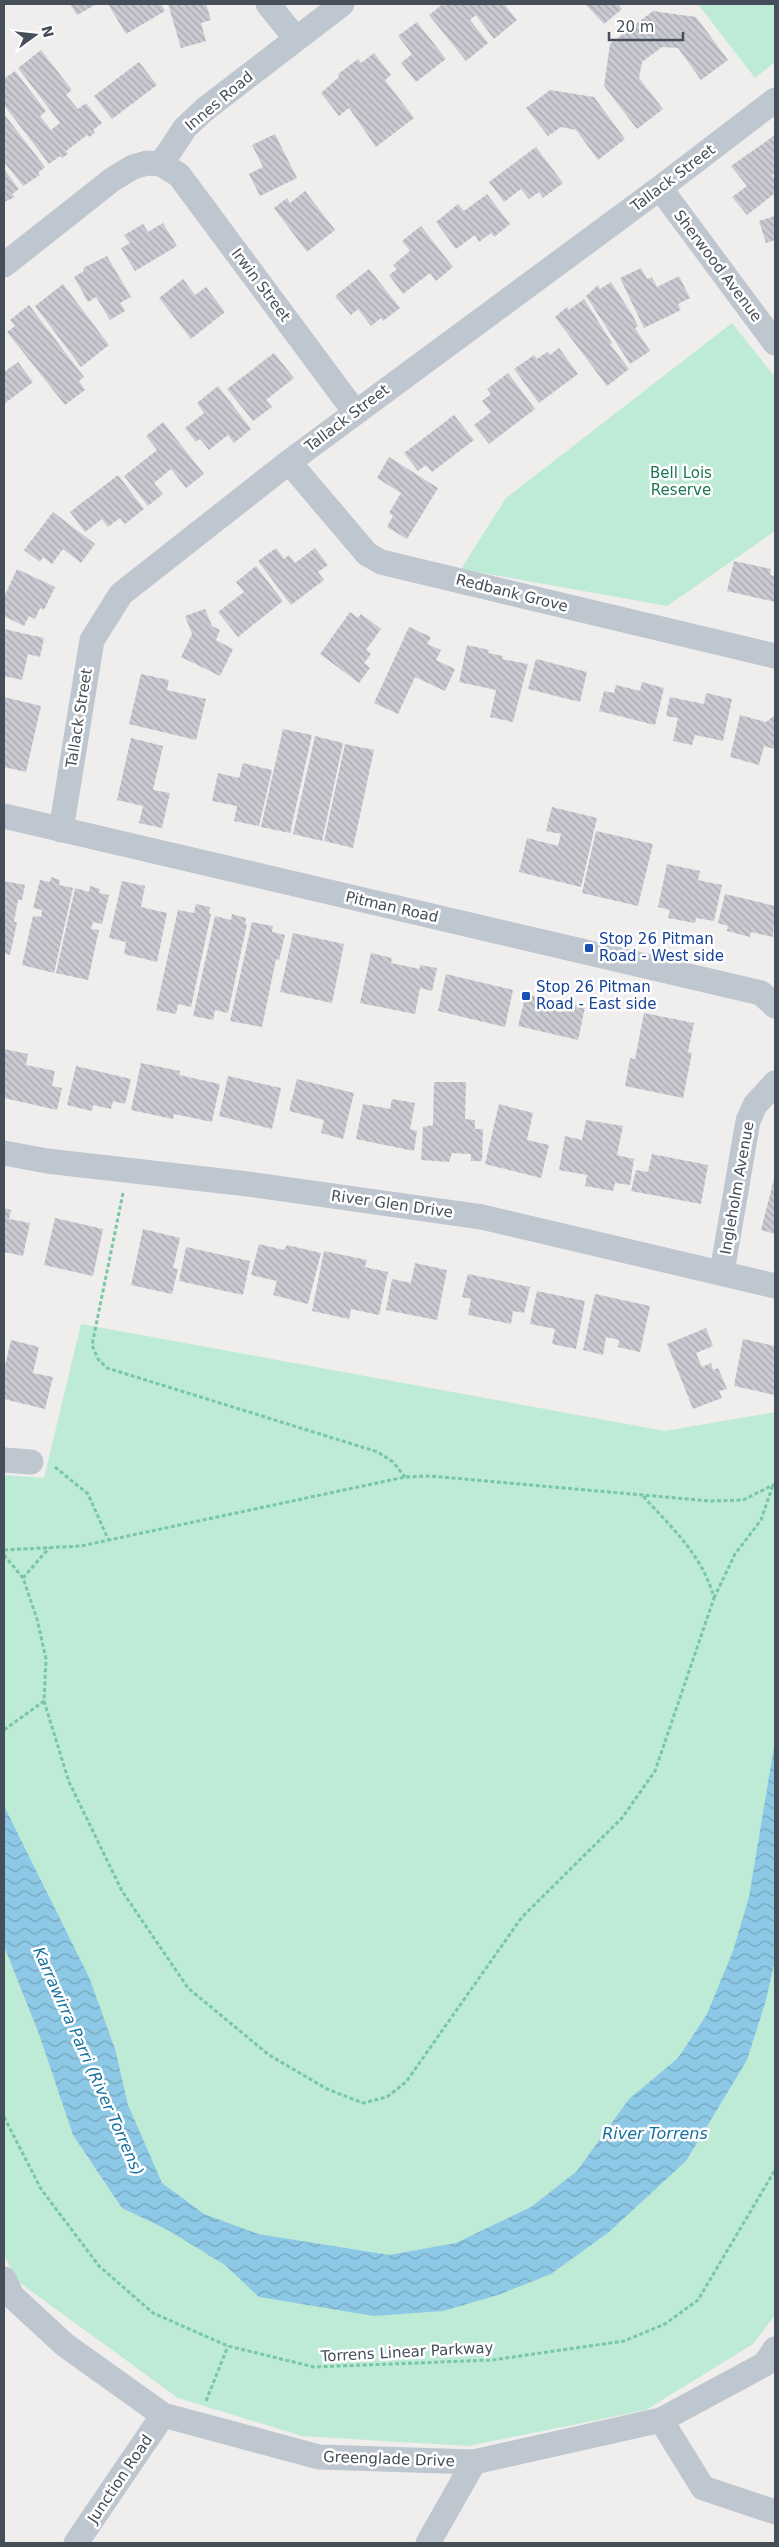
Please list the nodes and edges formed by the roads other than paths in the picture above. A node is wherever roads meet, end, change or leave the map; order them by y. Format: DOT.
graph roads {
  1 [pos="268,4"];
  2 [pos="342,4"];
  3 [pos="296,39"];
  4 [pos="775,100"];
  5 [pos="161,164"];
  6 [pos="660,188"];
  7 [pos="4,265"];
  8 [pos="775,343"];
  9 [pos="355,412"];
  10 [pos="289,462"];
  11 [pos="775,656"];
  12 [pos="4,816"];
  13 [pos="61,830"];
  14 [pos="775,1006"];
  15 [pos="775,1083"];
  16 [pos="4,1153"];
  17 [pos="722,1272"];
  18 [pos="775,1286"];
  19 [pos="4,1460"];
  20 [pos="31,1462"];
  21 [pos="4,2279"];
  22 [pos="775,2349"];
  23 [pos="163,2415"];
  24 [pos="661,2420"];
  25 [pos="474,2462"];
  26 [pos="775,2512"];
  27 [pos="76,2543"];
  28 [pos="428,2543"];
  1 -- 3 [label="street"];
  2 -- 3 [label="street, Innes Road"];
  3 -- 5 [label="street, Innes Road"];
  4 -- 6 [label="street, Tallack Street"];
  5 -- 7 [label="street"];
  5 -- 9 [label="street, Irwin Street"];
  6 -- 8 [label="street, Sherwood Avenue"];
  6 -- 9 [label="street, Tallack Street"];
  9 -- 10 [label="street, Tallack Street"];
  10 -- 11 [label="street, Redbank Grove"];
  10 -- 13 [label="street, Tallack Street"];
  12 -- 13 [label="street, Pitman Road"];
  13 -- 14 [label="street, Pitman Road"];
  15 -- 17 [label="street, Ingleholm Avenue"];
  16 -- 17 [label="street, River Glen Drive"];
  17 -- 18 [label="street, River Glen Drive"];
  19 -- 20 [label="street"];
  21 -- 23 [label="street, Greenglade Drive"];
  22 -- 24 [label="street, Greenglade Drive"];
  23 -- 25 [label="street, Greenglade Drive"];
  23 -- 27 [label="street, Junction Road"];
  24 -- 25 [label="street, Greenglade Drive"];
  24 -- 26 [label="street"];
  25 -- 28 [label="street"];
}
